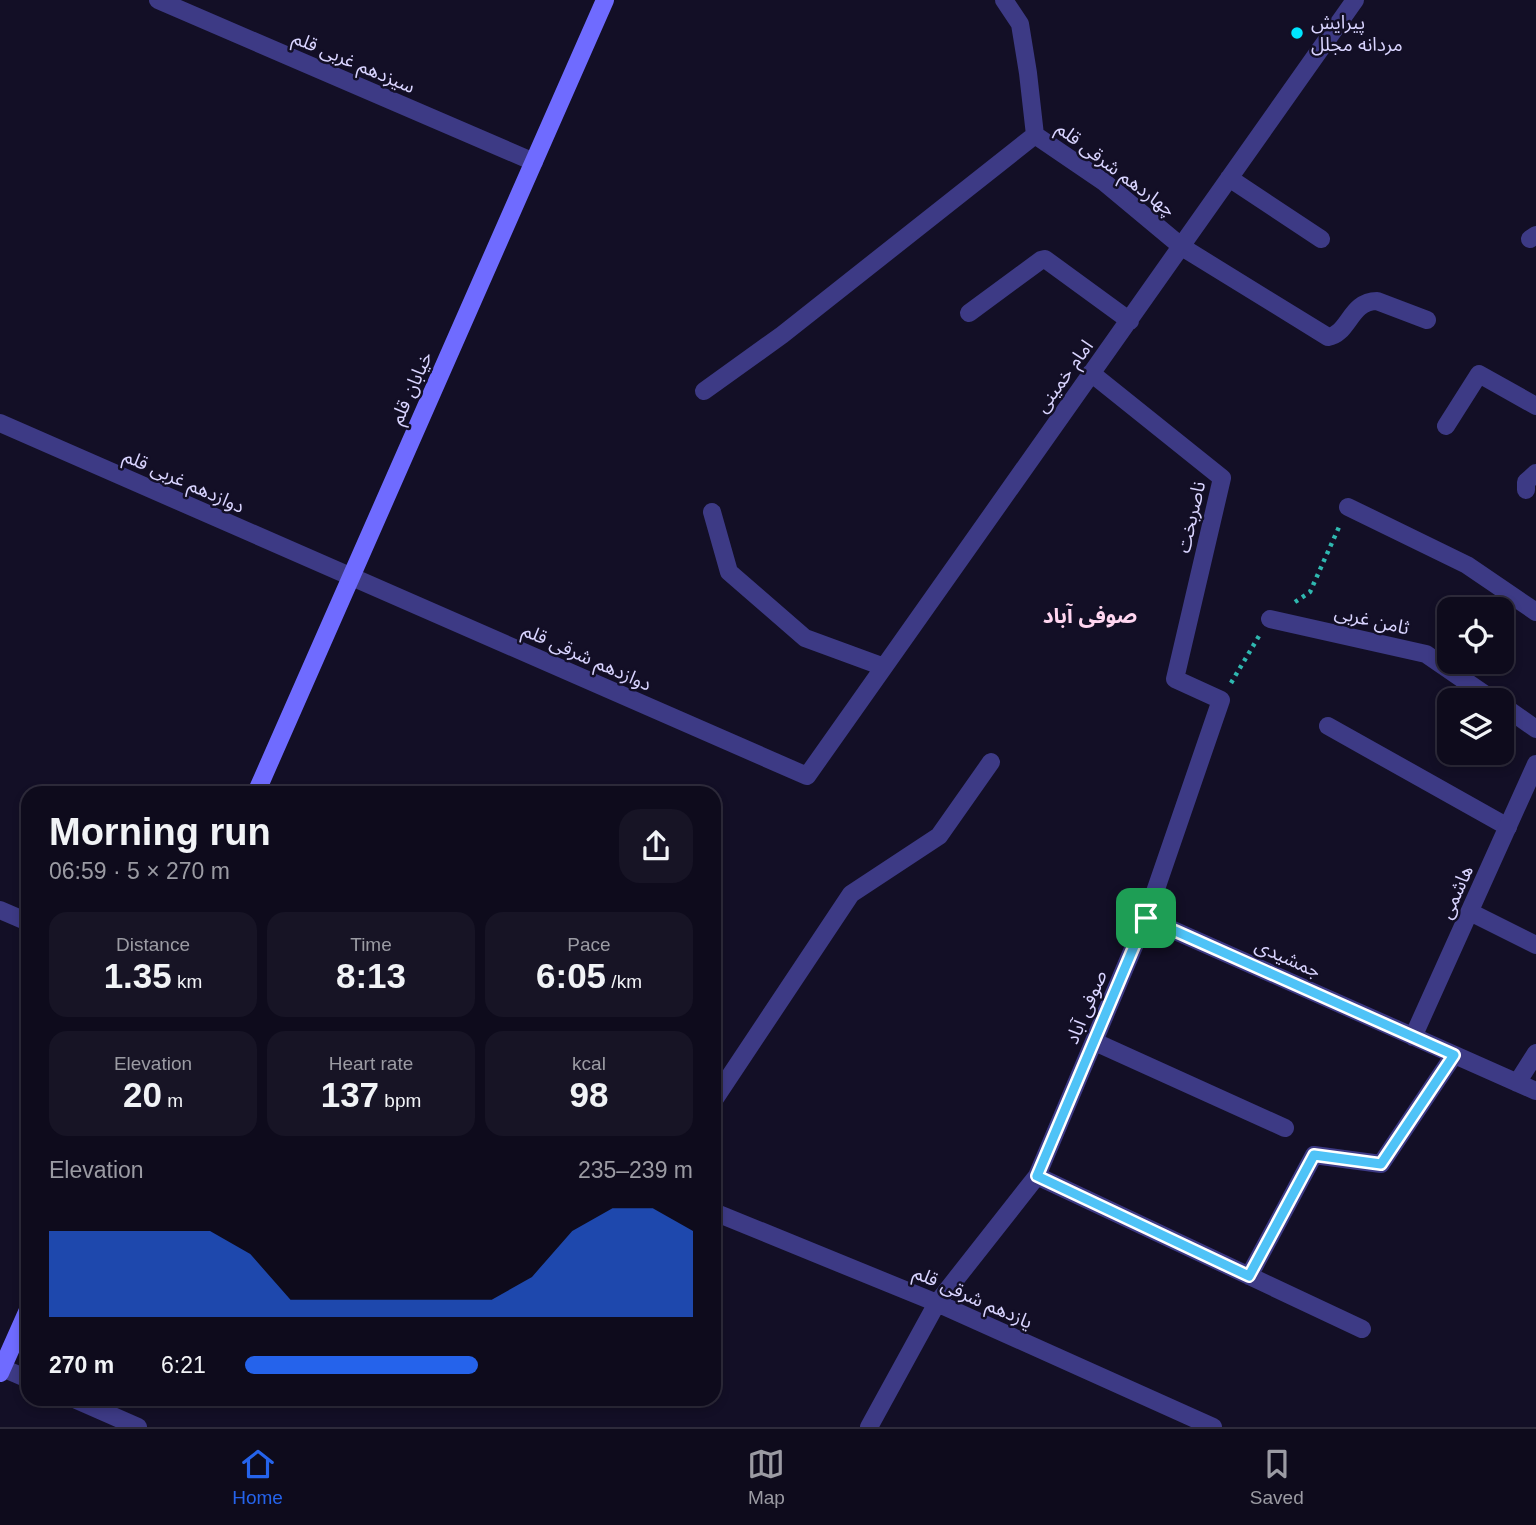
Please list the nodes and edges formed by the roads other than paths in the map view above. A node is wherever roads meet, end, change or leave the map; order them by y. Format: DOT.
graph roads {
  1 [pos="158,0"];
  2 [pos="605,0"];
  3 [pos="1004,0"];
  4 [pos="1355,0"];
  5 [pos="1035,135"];
  6 [pos="534,162"];
  7 [pos="1229,178"];
  8 [pos="1321,239"];
  9 [pos="1182,247"];
  10 [pos="969,313"];
  11 [pos="1427,320"];
  12 [pos="1130,321"];
  13 [pos="1091,373"];
  14 [pos="704,391"];
  15 [pos="1536,406"];
  16 [pos="0,423"];
  17 [pos="1446,426"];
  18 [pos="1536,473"];
  19 [pos="1531,494"];
  20 [pos="1348,507"];
  21 [pos="712,512"];
  22 [pos="351,577"];
  23 [pos="1536,611"];
  24 [pos="1270,619"];
  25 [pos="884,667"];
  26 [pos="1476,688"];
  27 [pos="1221,700"];
  28 [pos="1514,713"];
  29 [pos="1328,726"];
  30 [pos="1536,729"];
  31 [pos="991,762"];
  32 [pos="1536,764"];
  33 [pos="807,776"];
  34 [pos="259,786"];
  35 [pos="1508,827"];
  36 [pos="0,910"];
  37 [pos="1470,912"];
  38 [pos="1146,918"];
  39 [pos="21,919"];
  40 [pos="1536,945"];
  41 [pos="1413,1037"];
  42 [pos="1095,1042"];
  43 [pos="1536,1053"];
  44 [pos="1454,1055"];
  45 [pos="1517,1083"];
  46 [pos="721,1089"];
  47 [pos="1536,1091"];
  48 [pos="1284,1128"];
  49 [pos="1037,1176"];
  50 [pos="721,1215"];
  51 [pos="1249,1276"];
  52 [pos="937,1303"];
  53 [pos="21,1325"];
  54 [pos="1363,1329"];
  55 [pos="1,1369"];
  56 [pos="21,1376"];
  57 [pos="90,1406"];
  58 [pos="138,1427"];
  59 [pos="869,1427"];
  60 [pos="1213,1427"];
  1 -- 6 [label="street, سیزدهم غربی قلم"];
  2 -- 6 [label="street, خیابان قلم"];
  3 -- 5 [label="street, چهاردهم شرقی قلم"];
  4 -- 7 [label="street, امام خمینی"];
  5 -- 9 [label="street, چهاردهم شرقی قلم"];
  5 -- 14 [label="street"];
  6 -- 22 [label="street, خیابان قلم"];
  7 -- 8 [label="street"];
  7 -- 9 [label="street, امام خمینی"];
  9 -- 11 [label="street, چهاردهم شرقی قلم"];
  9 -- 12 [label="street, امام خمینی"];
  10 -- 12 [label="street"];
  12 -- 13 [label="street, امام خمینی"];
  13 -- 25 [label="street, امام خمینی"];
  13 -- 27 [label="street, ناصربخت"];
  15 -- 17 [label="street"];
  16 -- 22 [label="street, دوازدهم غربی قلم"];
  18 -- 19 [label="street"];
  20 -- 23 [label="street"];
  21 -- 25 [label="street"];
  22 -- 33 [label="street, دوازدهم شرقی قلم"];
  22 -- 34 [label="street, خیابان قلم"];
  24 -- 26 [label="street, ثامن غربی"];
  25 -- 33 [label="street, امام خمینی"];
  27 -- 38 [label="street, صوفی آباد"];
  28 -- 30 [label="street"];
  29 -- 35 [label="street"];
  31 -- 46 [label="street"];
  32 -- 35 [label="street, هاشمی"];
  35 -- 37 [label="street, هاشمی"];
  36 -- 39 [label="street"];
  37 -- 40 [label="street"];
  37 -- 41 [label="street, هاشمی"];
  38 -- 41 [label="street, جمشیدی"];
  38 -- 42 [label="street, صوفی آباد"];
  41 -- 44 [label="street, جمشیدی"];
  42 -- 48 [label="street"];
  42 -- 49 [label="street, صوفی آباد"];
  43 -- 45 [label="street"];
  44 -- 45 [label="street, جمشیدی"];
  44 -- 51 [label="street"];
  45 -- 47 [label="street, جمشیدی"];
  49 -- 51 [label="street"];
  49 -- 52 [label="street, صوفی آباد"];
  50 -- 52 [label="street, یازدهم شرقی قلم"];
  51 -- 54 [label="street"];
  52 -- 59 [label="street, صوفی آباد"];
  52 -- 60 [label="street, یازدهم شرقی قلم"];
  53 -- 55 [label="street"];
  55 -- 56 [label="street"];
  57 -- 58 [label="street"];
}
